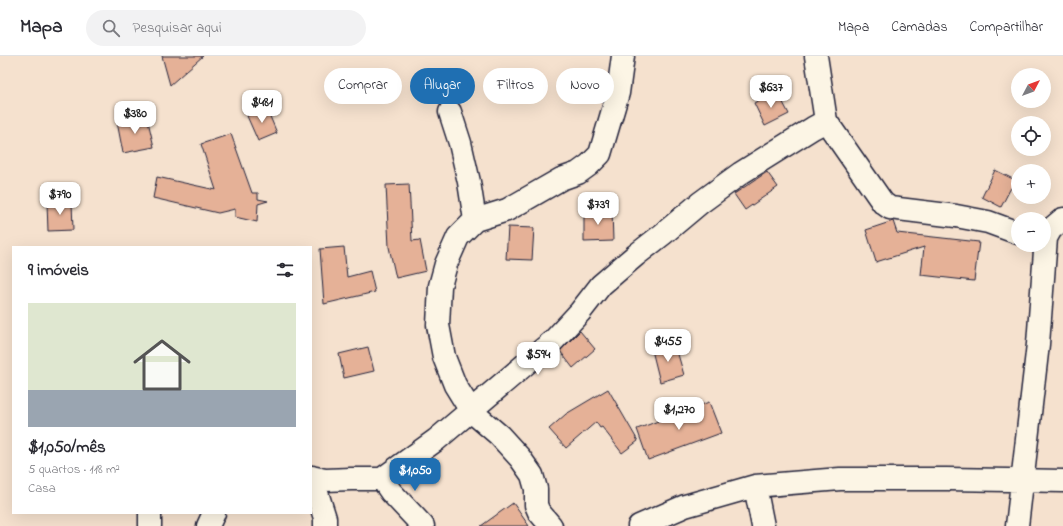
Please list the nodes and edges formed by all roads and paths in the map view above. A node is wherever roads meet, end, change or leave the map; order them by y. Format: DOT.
graph roads {
  1 [pos="623,56"];
  2 [pos="816,56"];
  3 [pos="450,112"];
  4 [pos="826,121"];
  5 [pos="1063,219"];
  6 [pos="475,220"];
  7 [pos="1011,230"];
  8 [pos="1051,230"];
  9 [pos="1044,252"];
  10 [pos="470,411"];
  11 [pos="312,477"];
  12 [pos="382,479"];
  13 [pos="312,480"];
  14 [pos="1023,480"];
  15 [pos="1063,481"];
  16 [pos="755,486"];
  17 [pos="150,514"];
  18 [pos="214,514"];
  19 [pos="150,526"];
  20 [pos="208,526"];
  21 [pos="325,526"];
  22 [pos="423,526"];
  23 [pos="551,526"];
  24 [pos="639,526"];
  25 [pos="763,526"];
  26 [pos="1017,526"];
  1 -- 6 [label="street"];
  2 -- 4 [label="street"];
  3 -- 6 [label="street"];
  4 -- 7 [label="street"];
  4 -- 10 [label="street"];
  5 -- 8 [label="street"];
  6 -- 10 [label="street"];
  9 -- 14 [label="street"];
  10 -- 12 [label="street"];
  10 -- 23 [label="street"];
  11 -- 12 [label="street"];
  12 -- 22 [label="street"];
  13 -- 21 [label="street"];
  14 -- 15 [label="street"];
  14 -- 16 [label="street"];
  14 -- 26 [label="street"];
  16 -- 24 [label="street"];
  16 -- 25 [label="street"];
  17 -- 19 [label="street"];
  18 -- 20 [label="street"];
}
